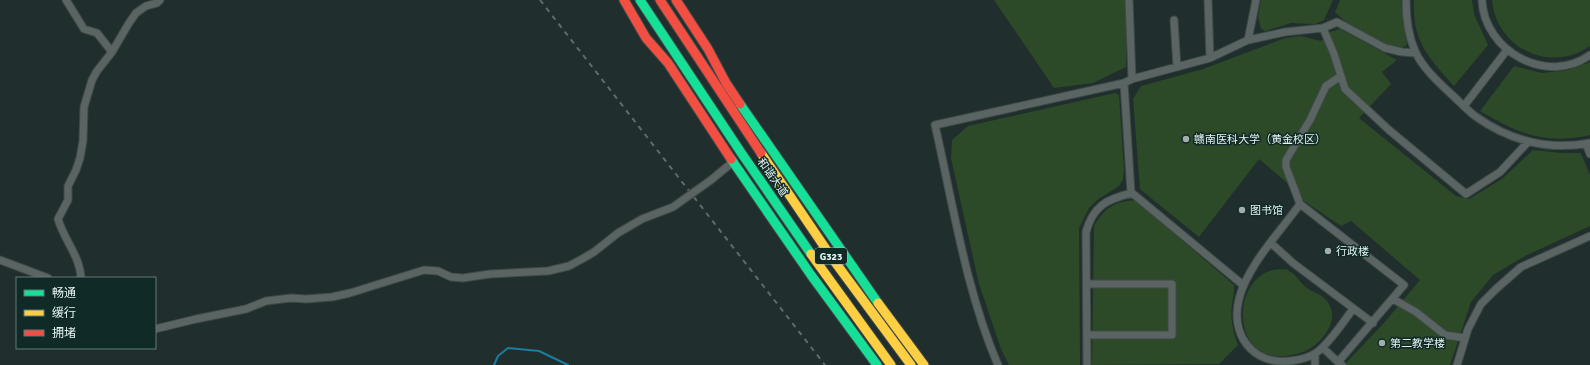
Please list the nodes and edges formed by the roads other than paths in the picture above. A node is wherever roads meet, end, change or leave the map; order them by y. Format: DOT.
graph roads {
  1 [pos="66,0"];
  2 [pos="160,0"];
  3 [pos="624,0"];
  4 [pos="640,0"];
  5 [pos="660,0"];
  6 [pos="676,0"];
  7 [pos="1130,0"];
  8 [pos="1208,0"];
  9 [pos="1256,0"];
  10 [pos="1406,0"];
  11 [pos="1482,0"];
  12 [pos="1174,20"];
  13 [pos="1323,28"];
  14 [pos="1248,40"];
  15 [pos="1507,50"];
  16 [pos="112,52"];
  17 [pos="1416,53"];
  18 [pos="1590,55"];
  19 [pos="1210,58"];
  20 [pos="1177,68"];
  21 [pos="1341,76"];
  22 [pos="1132,79"];
  23 [pos="1124,83"];
  24 [pos="1464,106"];
  25 [pos="1528,142"];
  26 [pos="1588,143"];
  27 [pos="1590,154"];
  28 [pos="734,161"];
  29 [pos="1132,193"];
  30 [pos="1300,204"];
  31 [pos="1590,236"];
  32 [pos="1271,243"];
  33 [pos="0,260"];
  34 [pos="45,277"];
  35 [pos="80,277"];
  36 [pos="1087,284"];
  37 [pos="1243,285"];
  38 [pos="1393,299"];
  39 [pos="1353,309"];
  40 [pos="1373,323"];
  41 [pos="156,329"];
  42 [pos="1087,335"];
  43 [pos="1465,338"];
  44 [pos="1323,348"];
  45 [pos="1315,354"];
  46 [pos="1271,363"];
  47 [pos="1340,364"];
  48 [pos="877,365"];
  49 [pos="891,365"];
  50 [pos="910,365"];
  51 [pos="924,365"];
  52 [pos="998,365"];
  53 [pos="1087,365"];
  54 [pos="1315,365"];
  55 [pos="1457,365"];
  1 -- 16 [label="street"];
  2 -- 16 [label="street"];
  3 -- 28 [label="main road"];
  4 -- 49 [label="main road, 和谐大道 / G323"];
  5 -- 50 [label="main road, 和谐大道 / G323"];
  6 -- 51 [label="main road"];
  7 -- 22 [label="street"];
  8 -- 19 [label="street"];
  9 -- 14 [label="street"];
  10 -- 17 [label="street"];
  11 -- 15 [label="street"];
  12 -- 20 [label="street"];
  13 -- 14 [label="street"];
  13 -- 17 [label="street"];
  13 -- 21 [label="street"];
  14 -- 19 [label="street"];
  15 -- 18 [label="street"];
  15 -- 24 [label="street"];
  16 -- 35 [label="street"];
  17 -- 24 [label="street"];
  19 -- 20 [label="street"];
  20 -- 22 [label="street"];
  21 -- 25 [label="street"];
  21 -- 30 [label="street"];
  22 -- 23 [label="street"];
  23 -- 29 [label="street"];
  23 -- 52 [label="street"];
  24 -- 25 [label="street"];
  25 -- 26 [label="street"];
  26 -- 27 [label="street"];
  28 -- 41 [label="street, bridge"];
  28 -- 48 [label="main road"];
  29 -- 36 [label="street"];
  29 -- 37 [label="street"];
  30 -- 32 [label="street"];
  30 -- 38 [label="street"];
  31 -- 43 [label="street"];
  32 -- 37 [label="street"];
  32 -- 39 [label="street"];
  33 -- 34 [label="street"];
  36 -- 42 [label="street"];
  36 -- 42 [label="street"];
  37 -- 46 [label="street"];
  38 -- 40 [label="street"];
  38 -- 43 [label="street"];
  39 -- 40 [label="street"];
  39 -- 44 [label="street"];
  40 -- 47 [label="street"];
  42 -- 53 [label="street"];
  43 -- 55 [label="street"];
  44 -- 45 [label="street"];
  44 -- 47 [label="street"];
  45 -- 46 [label="street"];
  45 -- 54 [label="street"];
}
